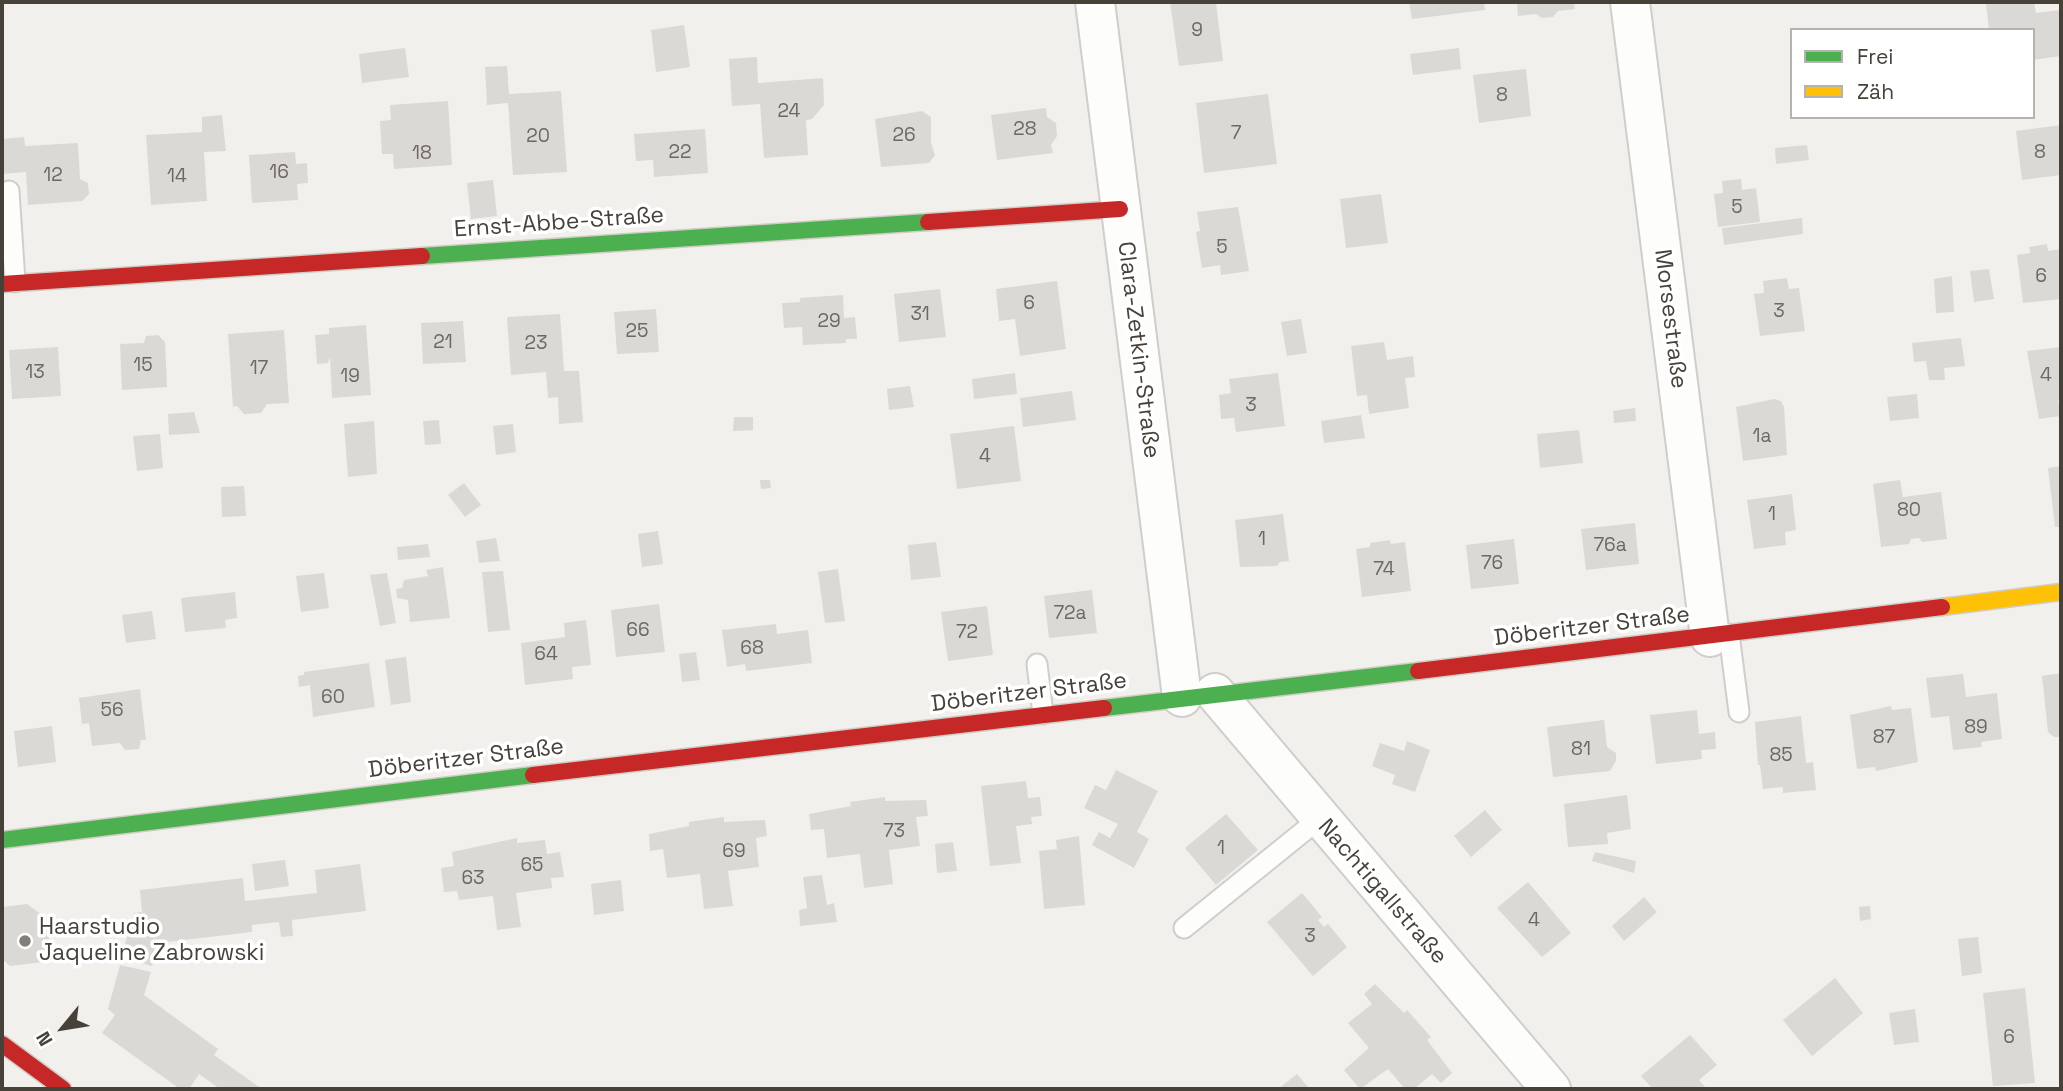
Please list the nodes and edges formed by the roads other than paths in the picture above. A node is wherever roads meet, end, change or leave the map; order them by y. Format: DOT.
graph roads {
  1 [pos="1095,2"];
  2 [pos="1630,2"];
  3 [pos="9,191"];
  4 [pos="1120,209"];
  5 [pos="8,283"];
  6 [pos="2061,592"];
  7 [pos="1719,636"];
  8 [pos="1037,664"];
  9 [pos="1198,695"];
  10 [pos="1739,712"];
  11 [pos="1043,714"];
  12 [pos="1319,819"];
  13 [pos="2,841"];
  14 [pos="1184,929"];
  15 [pos="2,1044"];
  16 [pos="63,1089"];
  17 [pos="1551,1089"];
  1 -- 4 [label="street, Clara-Zetkin-Straße"];
  2 -- 7 [label="street, Morsestraße"];
  3 -- 5 [label="lane"];
  4 -- 5 [label="street, Ernst-Abbe-Straße"];
  4 -- 9 [label="street, Clara-Zetkin-Straße"];
  6 -- 7 [label="street, Döberitzer Straße"];
  7 -- 9 [label="street, Döberitzer Straße"];
  7 -- 10 [label="lane"];
  8 -- 11 [label="lane"];
  9 -- 11 [label="street, Döberitzer Straße"];
  9 -- 12 [label="street, Nachtigallstraße"];
  11 -- 13 [label="street, Döberitzer Straße"];
  12 -- 14 [label="lane"];
  12 -- 17 [label="street, Nachtigallstraße"];
  15 -- 16 [label="street"];
}
